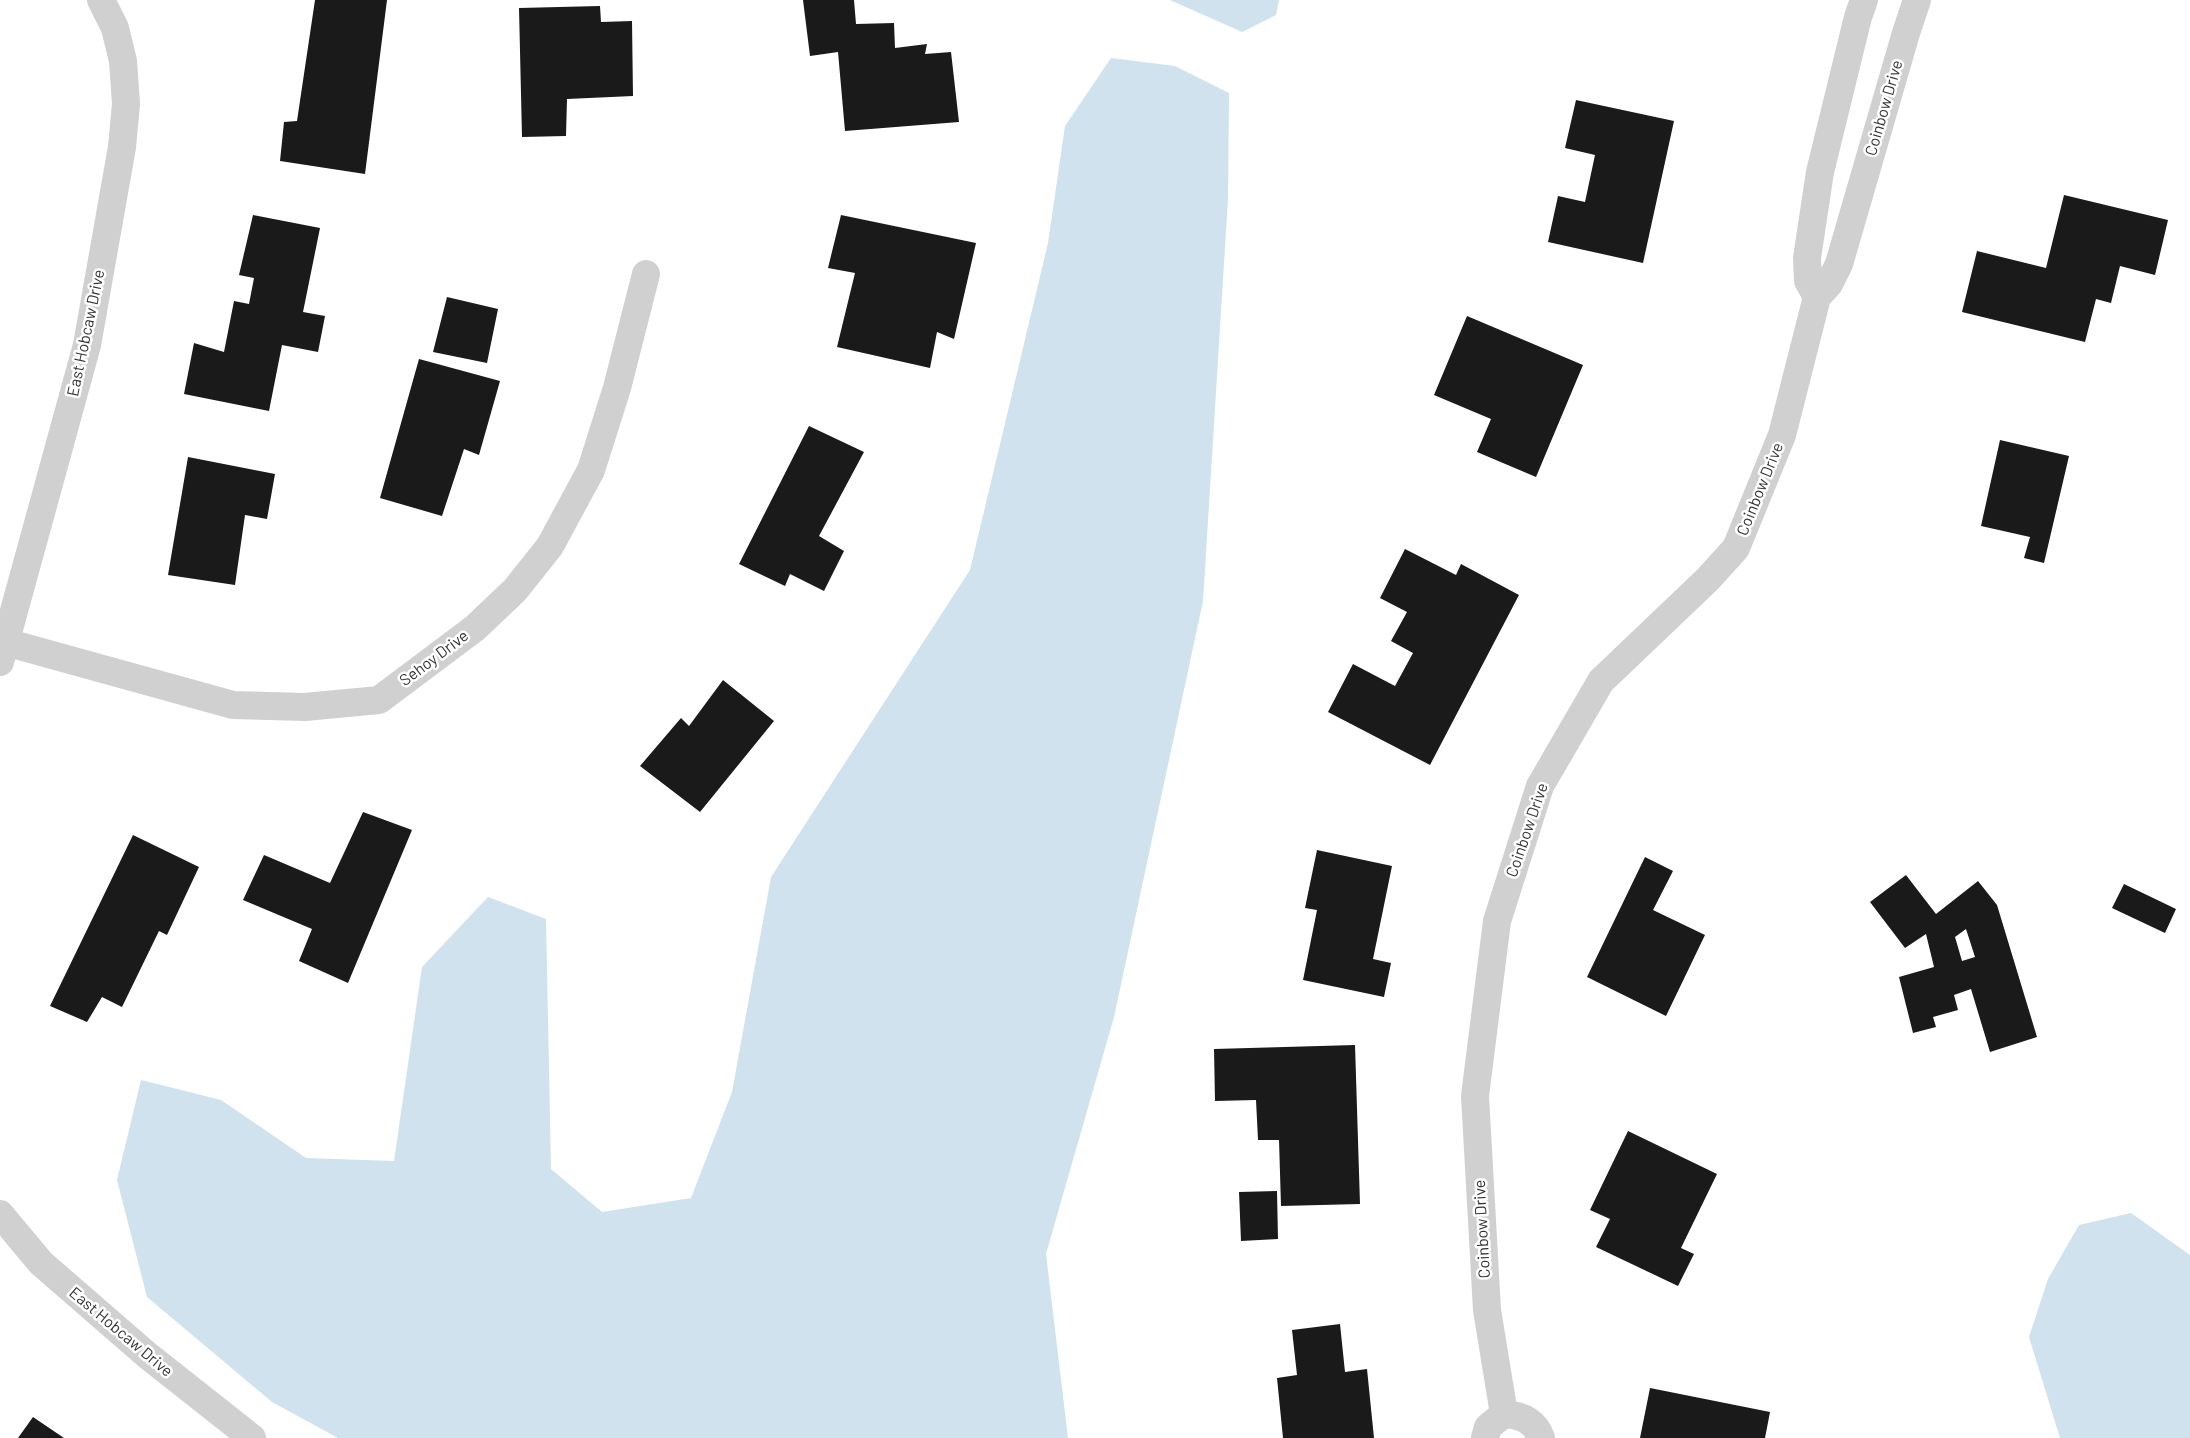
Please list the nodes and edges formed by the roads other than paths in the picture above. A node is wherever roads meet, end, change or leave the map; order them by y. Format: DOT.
graph roads {
  1 [pos="101,0"];
  2 [pos="1864,0"];
  3 [pos="1917,0"];
  4 [pos="646,274"];
  5 [pos="1817,297"];
  6 [pos="3,652"];
  7 [pos="0,1214"];
  8 [pos="1504,1414"];
  9 [pos="252,1438"];
  10 [pos="1485,1438"];
  11 [pos="1541,1438"];
  1 -- 6 [label="street, East Hobcaw Drive"];
  2 -- 5 [label="street"];
  3 -- 5 [label="street, Coinbow Drive"];
  4 -- 6 [label="street, Sehoy Drive"];
  5 -- 8 [label="street, Coinbow Drive"];
  7 -- 9 [label="street, East Hobcaw Drive"];
  8 -- 10 [label="street"];
  8 -- 11 [label="street"];
}
